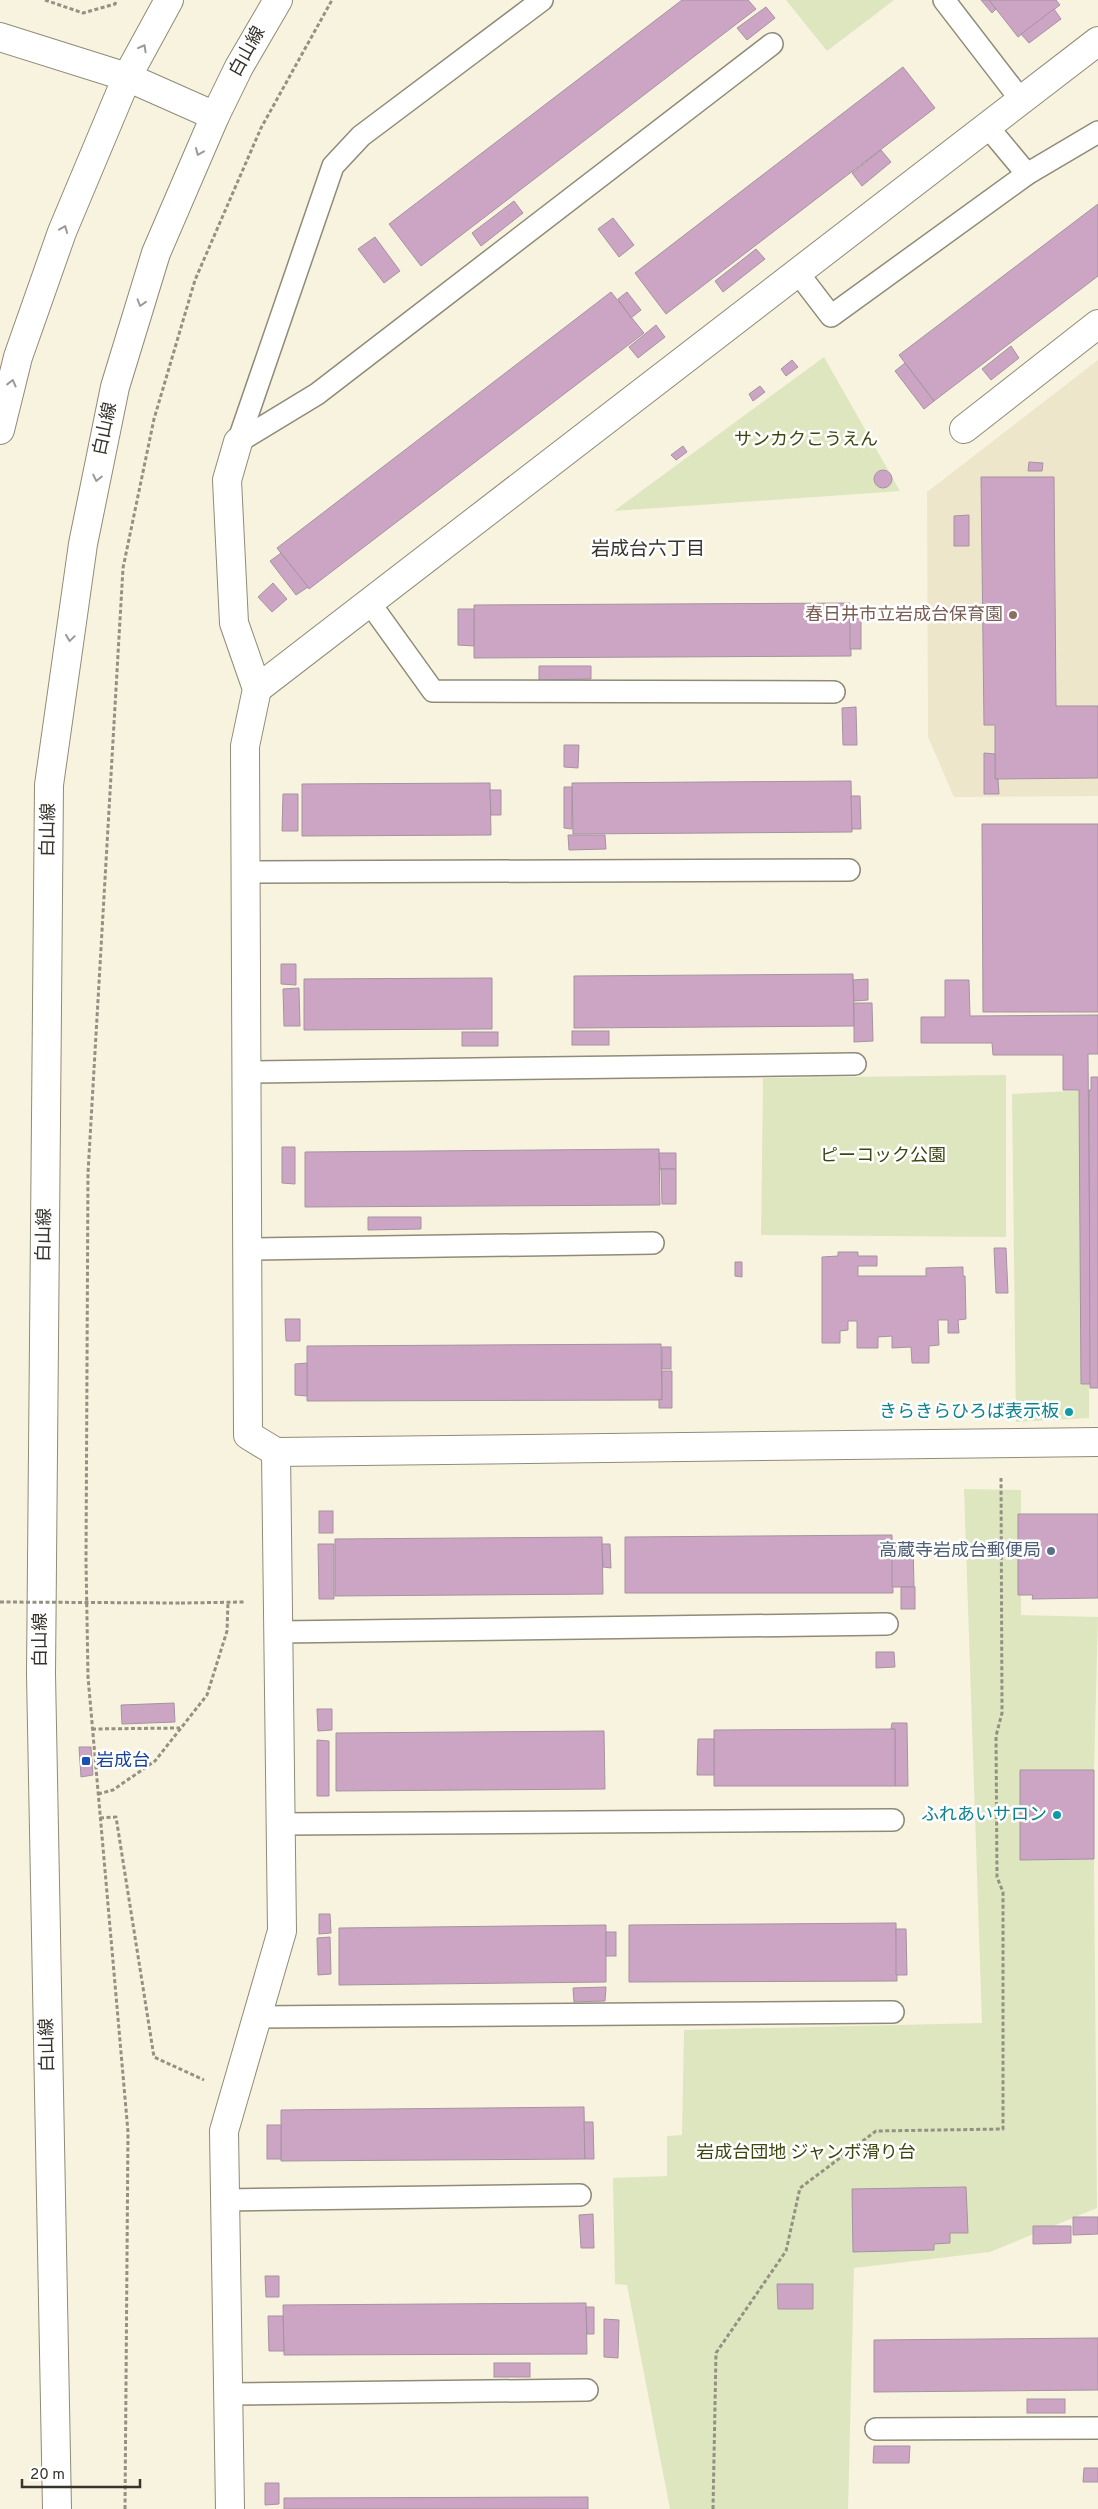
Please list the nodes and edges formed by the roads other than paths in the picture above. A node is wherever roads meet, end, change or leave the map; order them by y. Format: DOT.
graph roads {
  1 [pos="169,0"];
  2 [pos="278,0"];
  3 [pos="542,0"];
  4 [pos="944,0"];
  5 [pos="0,37"];
  6 [pos="1098,41"];
  7 [pos="772,44"];
  8 [pos="127,77"];
  9 [pos="1021,100"];
  10 [pos="215,116"];
  11 [pos="987,126"];
  12 [pos="1098,132"];
  13 [pos="1027,174"];
  14 [pos="798,273"];
  15 [pos="1098,324"];
  16 [pos="964,429"];
  17 [pos="0,430"];
  18 [pos="238,442"];
  19 [pos="369,602"];
  20 [pos="257,689"];
  21 [pos="834,692"];
  22 [pos="849,870"];
  23 [pos="246,872"];
  24 [pos="855,1064"];
  25 [pos="247,1072"];
  26 [pos="653,1243"];
  27 [pos="248,1250"];
  28 [pos="1098,1442"];
  29 [pos="276,1452"];
  30 [pos="887,1624"];
  31 [pos="278,1632"];
  32 [pos="893,1820"];
  33 [pos="281,1824"];
  34 [pos="893,2012"];
  35 [pos="257,2017"];
  36 [pos="580,2195"];
  37 [pos="225,2200"];
  38 [pos="588,2390"];
  39 [pos="228,2394"];
  40 [pos="1098,2428"];
  41 [pos="876,2430"];
  42 [pos="58,2509"];
  43 [pos="230,2509"];
  8 -- 1 [label="street, one-way"];
  2 -- 10 [label="street, 白山線"];
  3 -- 18 [label="lane"];
  4 -- 9 [label="lane"];
  5 -- 8 [label="street"];
  6 -- 9 [label="street"];
  7 -- 18 [label="lane"];
  8 -- 10 [label="street"];
  17 -- 8 [label="street, one-way"];
  9 -- 11 [label="street"];
  10 -- 42 [label="street, 白山線, one-way"];
  11 -- 13 [label="lane"];
  11 -- 14 [label="street"];
  12 -- 13 [label="lane"];
  13 -- 14 [label="lane"];
  14 -- 19 [label="street"];
  15 -- 16 [label="street"];
  18 -- 20 [label="street"];
  19 -- 20 [label="street"];
  19 -- 21 [label="lane"];
  20 -- 23 [label="street"];
  22 -- 23 [label="lane"];
  23 -- 25 [label="street"];
  24 -- 25 [label="lane"];
  25 -- 27 [label="street"];
  26 -- 27 [label="lane"];
  27 -- 29 [label="street"];
  28 -- 29 [label="street"];
  29 -- 31 [label="street"];
  30 -- 31 [label="lane"];
  31 -- 33 [label="street"];
  32 -- 33 [label="lane"];
  33 -- 35 [label="street"];
  34 -- 35 [label="lane"];
  35 -- 37 [label="street"];
  36 -- 37 [label="lane"];
  37 -- 39 [label="street"];
  38 -- 39 [label="lane"];
  39 -- 43 [label="street"];
  40 -- 41 [label="lane"];
}
